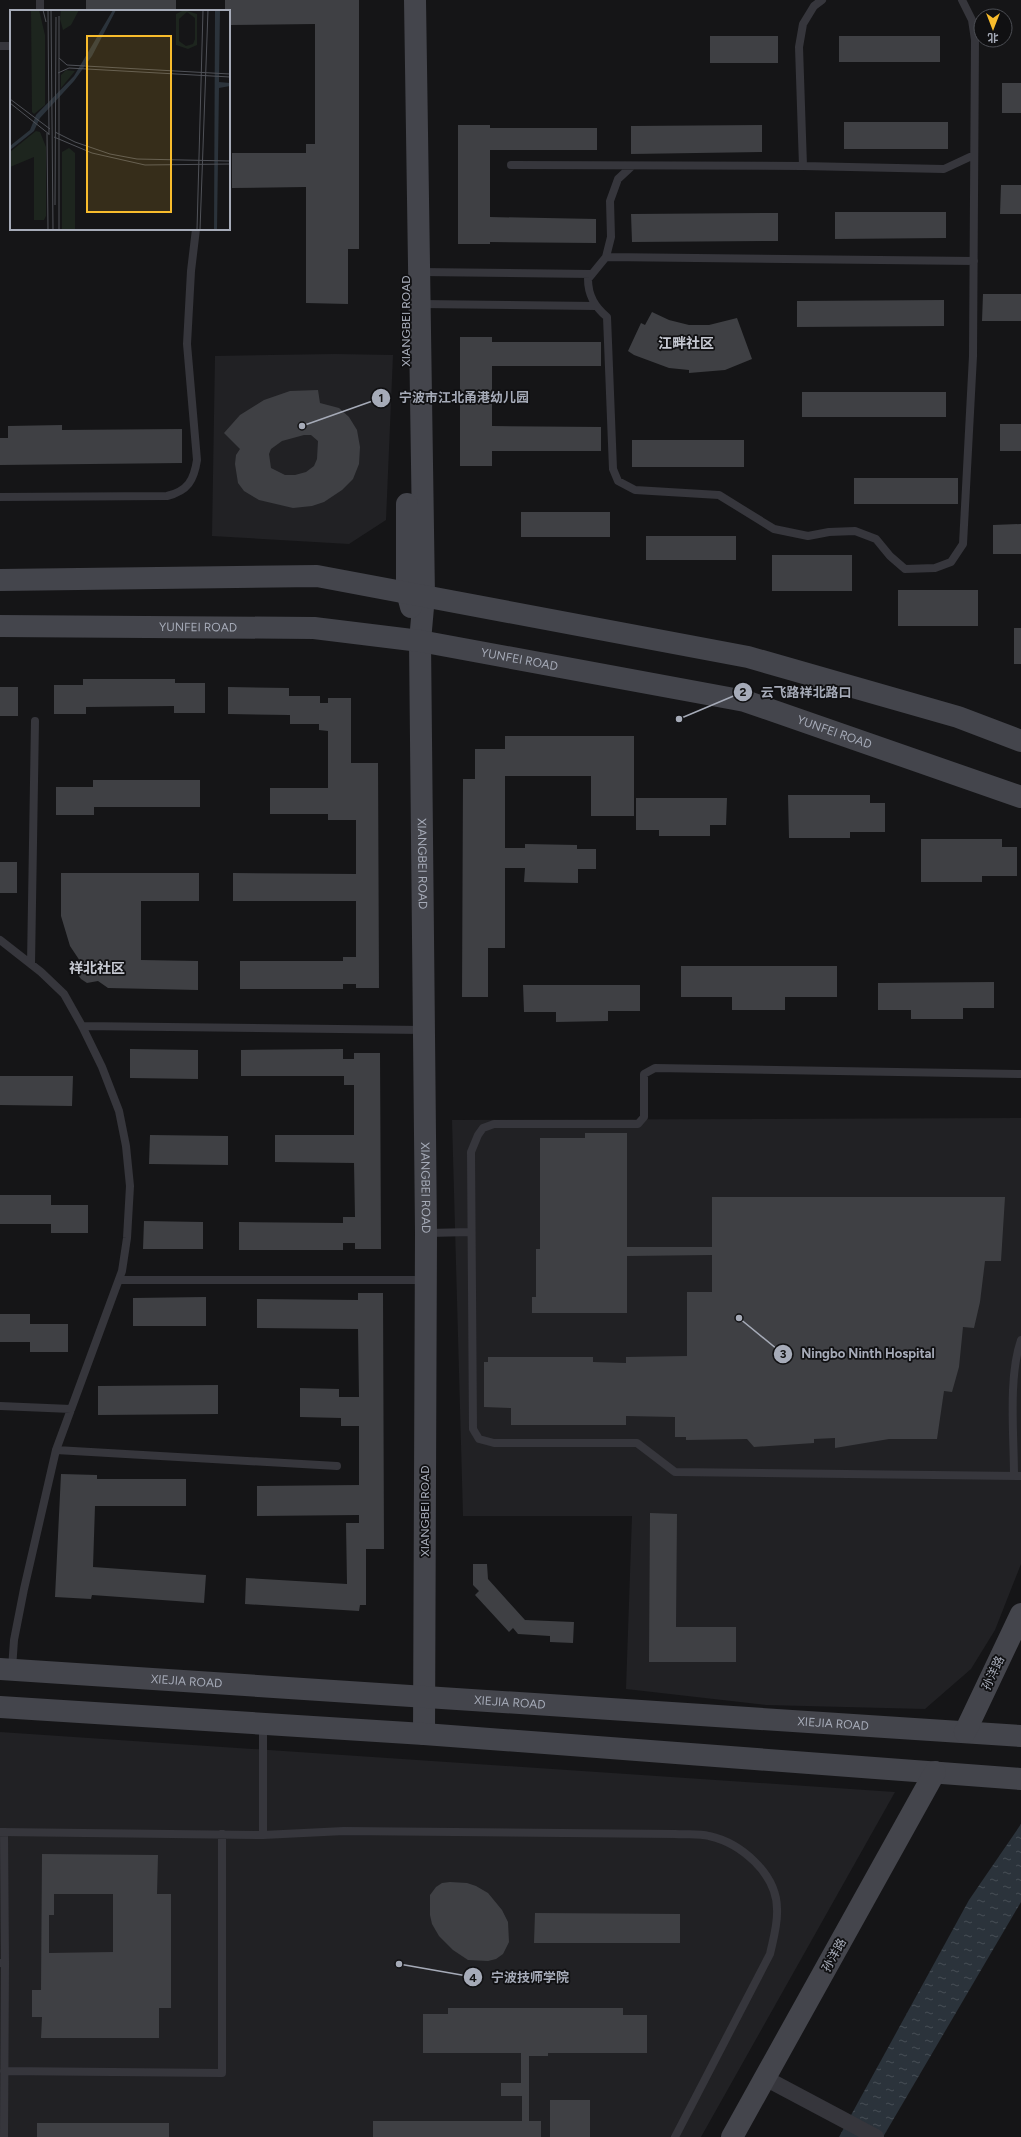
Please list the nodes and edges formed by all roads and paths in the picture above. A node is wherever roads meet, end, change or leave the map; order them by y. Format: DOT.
graph roads {
  1 [pos="403,0"];
  2 [pos="415,0"];
  3 [pos="822,0"];
  4 [pos="962,0"];
  5 [pos="974,155"];
  6 [pos="511,166"];
  7 [pos="632,166"];
  8 [pos="803,166"];
  9 [pos="196,230"];
  10 [pos="606,257"];
  11 [pos="974,261"];
  12 [pos="419,272"];
  13 [pos="592,274"];
  14 [pos="419,304"];
  15 [pos="596,306"];
  16 [pos="0,497"];
  17 [pos="0,580"];
  18 [pos="415,594"];
  19 [pos="0,626"];
  20 [pos="420,641"];
  21 [pos="35,721"];
  22 [pos="1021,741"];
  23 [pos="1021,797"];
  24 [pos="0,940"];
  25 [pos="31,964"];
  26 [pos="82,1026"];
  27 [pos="424,1030"];
  28 [pos="1021,1074"];
  29 [pos="471,1232"];
  30 [pos="426,1233"];
  31 [pos="119,1280"];
  32 [pos="426,1280"];
  33 [pos="1021,1340"];
  34 [pos="0,1406"];
  35 [pos="71,1409"];
  36 [pos="56,1450"];
  37 [pos="337,1466"];
  38 [pos="1018,1476"];
  39 [pos="1021,1614"];
  40 [pos="6,1670"];
  41 [pos="424,1697"];
  42 [pos="0,1707"];
  43 [pos="264,1724"];
  44 [pos="965,1732"];
  45 [pos="424,1734"];
  46 [pos="1020,1736"];
  47 [pos="935,1772"];
  48 [pos="1013,1778"];
  49 [pos="2,1832"];
  50 [pos="222,1834"];
  51 [pos="264,1835"];
  52 [pos="2,1963"];
  53 [pos="4,2071"];
  54 [pos="765,2078"];
  55 [pos="4,2137"];
  56 [pos="675,2137"];
  57 [pos="732,2137"];
  58 [pos="876,2137"];
  1 -- 18 [label="main road, XIANGBEI ROAD"];
  2 -- 12 [label="main road, XIANGBEI ROAD"];
  3 -- 8 [label="lane"];
  4 -- 5 [label="lane"];
  5 -- 8 [label="lane"];
  5 -- 11 [label="lane"];
  6 -- 7 [label="lane"];
  7 -- 8 [label="lane"];
  7 -- 10 [label="lane"];
  9 -- 16 [label="lane"];
  10 -- 11 [label="lane"];
  10 -- 13 [label="lane"];
  11 -- 15 [label="lane"];
  12 -- 13 [label="lane"];
  12 -- 14 [label="main road, XIANGBEI ROAD"];
  13 -- 15 [label="lane"];
  14 -- 15 [label="lane"];
  14 -- 18 [label="main road, XIANGBEI ROAD"];
  17 -- 18 [label="main road"];
  18 -- 20 [label="main road, XIANGBEI ROAD"];
  18 -- 22 [label="main road"];
  19 -- 20 [label="main road, YUNFEI ROAD"];
  20 -- 23 [label="main road, YUNFEI ROAD"];
  20 -- 27 [label="main road, XIANGBEI ROAD"];
  21 -- 25 [label="lane"];
  24 -- 25 [label="lane"];
  25 -- 26 [label="lane"];
  26 -- 27 [label="lane"];
  26 -- 31 [label="lane"];
  27 -- 30 [label="main road, XIANGBEI ROAD"];
  28 -- 29 [label="lane"];
  29 -- 30 [label="lane"];
  29 -- 38 [label="lane"];
  30 -- 32 [label="main road, XIANGBEI ROAD"];
  31 -- 32 [label="lane"];
  31 -- 35 [label="lane"];
  32 -- 41 [label="main road, XIANGBEI ROAD"];
  33 -- 38 [label="lane"];
  34 -- 35 [label="lane"];
  35 -- 36 [label="lane"];
  36 -- 37 [label="lane"];
  36 -- 40 [label="lane"];
  39 -- 44 [label="main road, 孙洋路"];
  40 -- 41 [label="main road, XIEJIA ROAD"];
  41 -- 44 [label="main road, XIEJIA ROAD"];
  41 -- 45 [label="main road, XIANGBEI ROAD"];
  42 -- 43 [label="main road"];
  43 -- 45 [label="main road"];
  43 -- 51 [label="lane"];
  44 -- 46 [label="main road, XIEJIA ROAD"];
  45 -- 47 [label="main road"];
  47 -- 48 [label="main road"];
  47 -- 54 [label="main road, 孙洋路"];
  49 -- 50 [label="lane"];
  49 -- 52 [label="lane"];
  50 -- 51 [label="lane"];
  50 -- 53 [label="lane"];
  51 -- 56 [label="lane"];
  52 -- 53 [label="lane"];
  53 -- 55 [label="lane"];
  54 -- 57 [label="main road, 孙洋路"];
  54 -- 58 [label="street"];
}
